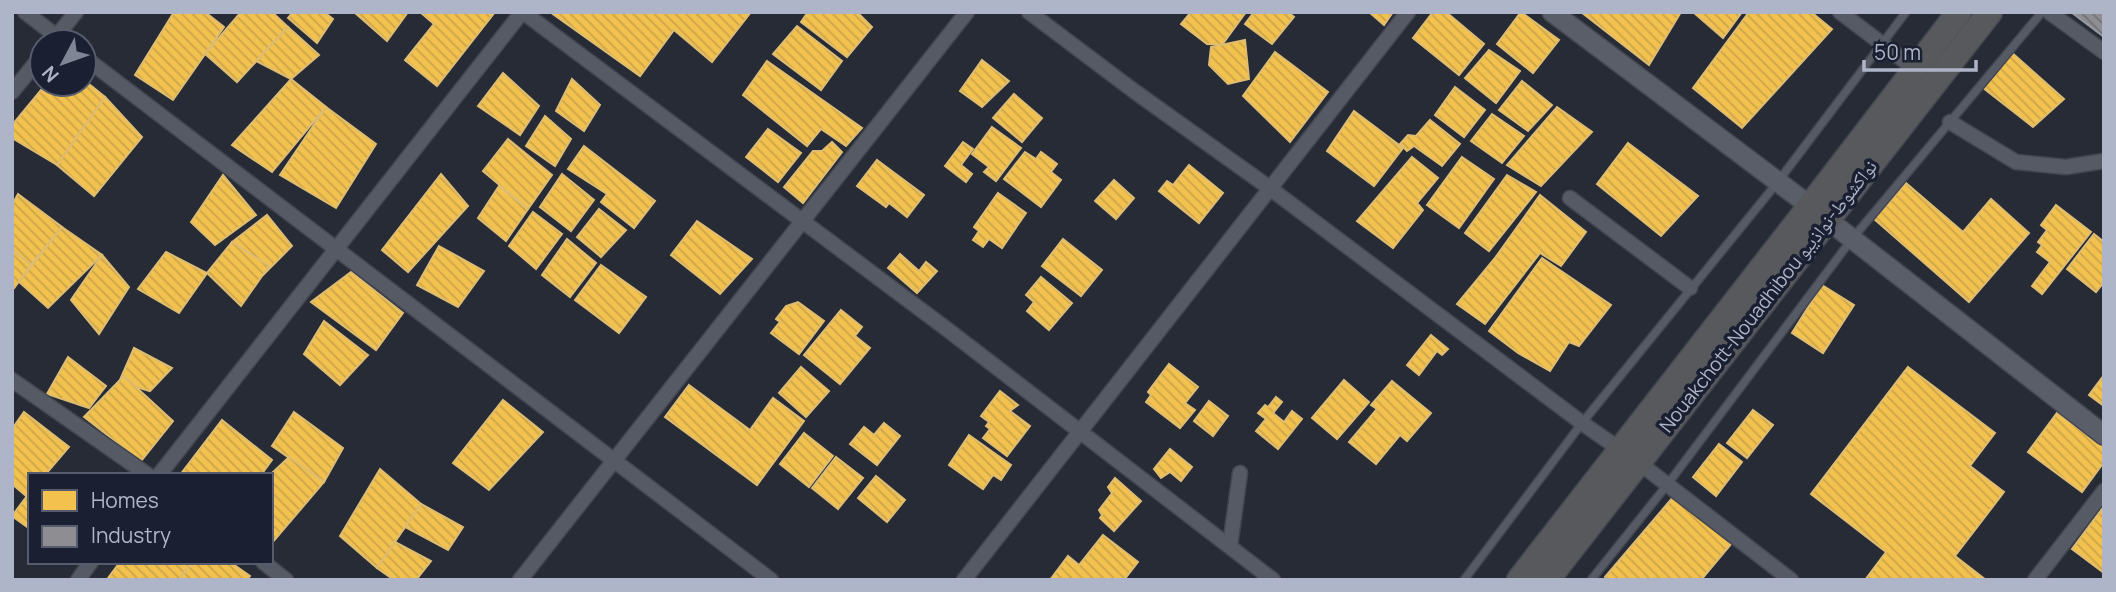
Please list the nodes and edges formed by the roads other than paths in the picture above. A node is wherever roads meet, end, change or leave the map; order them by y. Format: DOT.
graph roads {
  1 [pos="25,12"];
  2 [pos="76,12"];
  3 [pos="523,12"];
  4 [pos="967,12"];
  5 [pos="1029,12"];
  6 [pos="1408,12"];
  7 [pos="1552,12"];
  8 [pos="1840,12"];
  9 [pos="1906,12"];
  10 [pos="1959,12"];
  11 [pos="1990,12"];
  12 [pos="2042,12"];
  13 [pos="2049,12"];
  14 [pos="44,28"];
  15 [pos="66,28"];
  16 [pos="1882,45"];
  17 [pos="2104,52"];
  18 [pos="98,68"];
  19 [pos="1915,69"];
  20 [pos="28,72"];
  21 [pos="12,92"];
  22 [pos="1950,122"];
  23 [pos="2104,161"];
  24 [pos="1777,183"];
  25 [pos="1271,189"];
  26 [pos="1570,198"];
  27 [pos="1819,213"];
  28 [pos="802,221"];
  29 [pos="1852,239"];
  30 [pos="336,247"];
  31 [pos="1689,288"];
  32 [pos="12,380"];
  33 [pos="1582,423"];
  34 [pos="1080,430"];
  35 [pos="2104,435"];
  36 [pos="1629,456"];
  37 [pos="614,461"];
  38 [pos="145,473"];
  39 [pos="161,473"];
  40 [pos="1240,473"];
  41 [pos="1667,485"];
  42 [pos="2104,491"];
  43 [pos="1230,546"];
  44 [pos="90,564"];
  45 [pos="266,564"];
  46 [pos="78,580"];
  47 [pos="286,580"];
  48 [pos="520,580"];
  49 [pos="771,580"];
  50 [pos="964,580"];
  51 [pos="1273,580"];
  52 [pos="1464,580"];
  53 [pos="1519,580"];
  54 [pos="1546,580"];
  55 [pos="1591,580"];
  56 [pos="1791,580"];
  57 [pos="2035,580"];
  1 -- 14 [label="street"];
  2 -- 15 [label="street"];
  3 -- 28 [label="street"];
  3 -- 30 [label="street"];
  4 -- 28 [label="street"];
  5 -- 25 [label="street"];
  6 -- 25 [label="street"];
  7 -- 24 [label="street"];
  8 -- 16 [label="street"];
  9 -- 16 [label="lane"];
  10 -- 19 [label="highway, Nouakchott-Nouadhibou نواكشوط-نواذيبو"];
  11 -- 27 [label="highway, Nouakchott-Nouadhibou نواكشوط-نواذيبو"];
  12 -- 22 [label="lane"];
  13 -- 17 [label="street"];
  16 -- 19 [label="street"];
  16 -- 24 [label="lane"];
  18 -- 30 [label="street"];
  19 -- 27 [label="highway, Nouakchott-Nouadhibou نواكشوط-نواذيبو"];
  20 -- 21 [label="street"];
  22 -- 23 [label="street"];
  22 -- 29 [label="lane"];
  24 -- 27 [label="street"];
  24 -- 31 [label="lane"];
  25 -- 33 [label="street"];
  25 -- 34 [label="street"];
  26 -- 31 [label="street"];
  27 -- 29 [label="street"];
  27 -- 36 [label="highway, Nouakchott-Nouadhibou نواكشوط-نواذيبو"];
  28 -- 34 [label="street"];
  28 -- 37 [label="street"];
  29 -- 35 [label="street"];
  29 -- 41 [label="lane"];
  30 -- 37 [label="street"];
  30 -- 39 [label="street"];
  31 -- 33 [label="lane"];
  32 -- 38 [label="street"];
  33 -- 36 [label="street"];
  33 -- 52 [label="lane"];
  34 -- 43 [label="street"];
  34 -- 50 [label="street"];
  36 -- 41 [label="street"];
  36 -- 53 [label="highway, Nouakchott-Nouadhibou نواكشوط-نواذيبو"];
  36 -- 54 [label="highway, Nouakchott-Nouadhibou نواكشوط-نواذيبو"];
  37 -- 48 [label="street"];
  37 -- 49 [label="street"];
  40 -- 43 [label="street"];
  41 -- 55 [label="lane"];
  41 -- 56 [label="street"];
  42 -- 57 [label="street"];
  43 -- 51 [label="street"];
  44 -- 46 [label="street"];
  45 -- 47 [label="street"];
}
